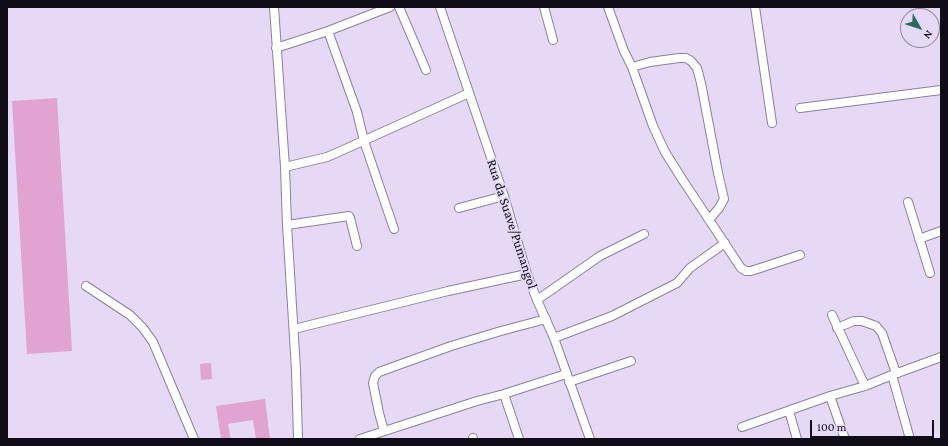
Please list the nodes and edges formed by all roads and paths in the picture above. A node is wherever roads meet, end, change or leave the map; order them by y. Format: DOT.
graph roads {
  1 [pos="274,7"];
  2 [pos="390,7"];
  3 [pos="399,7"];
  4 [pos="440,7"];
  5 [pos="544,7"];
  6 [pos="608,7"];
  7 [pos="754,7"];
  8 [pos="328,31"];
  9 [pos="553,40"];
  10 [pos="276,48"];
  11 [pos="632,67"];
  12 [pos="426,70"];
  13 [pos="941,90"];
  14 [pos="469,93"];
  15 [pos="800,108"];
  16 [pos="772,123"];
  17 [pos="364,141"];
  18 [pos="285,167"];
  19 [pos="504,196"];
  20 [pos="908,202"];
  21 [pos="459,208"];
  22 [pos="709,220"];
  23 [pos="287,225"];
  24 [pos="394,229"];
  25 [pos="941,231"];
  26 [pos="644,234"];
  27 [pos="919,238"];
  28 [pos="725,243"];
  29 [pos="357,246"];
  30 [pos="800,255"];
  31 [pos="930,273"];
  32 [pos="527,274"];
  33 [pos="86,286"];
  34 [pos="537,300"];
  35 [pos="832,315"];
  36 [pos="546,319"];
  37 [pos="837,328"];
  38 [pos="294,329"];
  39 [pos="554,338"];
  40 [pos="941,357"];
  41 [pos="631,361"];
  42 [pos="566,374"];
  43 [pos="894,374"];
  44 [pos="569,382"];
  45 [pos="865,386"];
  46 [pos="504,394"];
  47 [pos="830,396"];
  48 [pos="789,411"];
  49 [pos="742,427"];
  50 [pos="384,431"];
  51 [pos="373,437"];
  52 [pos="194,439"];
  53 [pos="298,439"];
  54 [pos="360,439"];
  55 [pos="519,439"];
  56 [pos="590,439"];
  57 [pos="797,439"];
  58 [pos="845,439"];
  59 [pos="910,439"];
  1 -- 10 [label="street"];
  2 -- 8 [label="street"];
  3 -- 12 [label="street"];
  4 -- 14 [label="street, Rua da Suave/Pumangol"];
  5 -- 9 [label="street"];
  6 -- 11 [label="street"];
  7 -- 16 [label="street"];
  8 -- 10 [label="street"];
  8 -- 17 [label="street"];
  10 -- 18 [label="street"];
  11 -- 22 [label="street"];
  11 -- 22 [label="street"];
  13 -- 15 [label="street"];
  14 -- 17 [label="street"];
  14 -- 19 [label="street, Rua da Suave/Pumangol"];
  17 -- 18 [label="street"];
  17 -- 24 [label="street"];
  18 -- 23 [label="street"];
  19 -- 21 [label="street"];
  19 -- 32 [label="street, Rua da Suave/Pumangol"];
  20 -- 27 [label="street"];
  22 -- 28 [label="street"];
  23 -- 29 [label="street"];
  23 -- 38 [label="street"];
  25 -- 27 [label="street"];
  26 -- 34 [label="street"];
  27 -- 31 [label="street"];
  28 -- 30 [label="street"];
  28 -- 39 [label="street"];
  32 -- 34 [label="street, Rua da Suave/Pumangol"];
  32 -- 38 [label="street"];
  33 -- 52 [label="street"];
  34 -- 36 [label="street, Rua da Suave/Pumangol"];
  35 -- 37 [label="street"];
  36 -- 39 [label="street, Rua da Suave/Pumangol"];
  36 -- 50 [label="street"];
  37 -- 43 [label="street"];
  37 -- 45 [label="street"];
  38 -- 53 [label="street"];
  39 -- 42 [label="street, Rua da Suave/Pumangol"];
  40 -- 43 [label="street"];
  41 -- 44 [label="street"];
  42 -- 44 [label="street, Rua da Suave/Pumangol"];
  42 -- 46 [label="street"];
  43 -- 45 [label="street"];
  43 -- 59 [label="street"];
  44 -- 56 [label="street, Rua da Suave/Pumangol"];
  45 -- 47 [label="street"];
  46 -- 50 [label="street"];
  46 -- 55 [label="street"];
  47 -- 48 [label="street"];
  47 -- 58 [label="street"];
  48 -- 49 [label="street"];
  48 -- 57 [label="street"];
  50 -- 51 [label="street"];
  51 -- 54 [label="street"];
}
